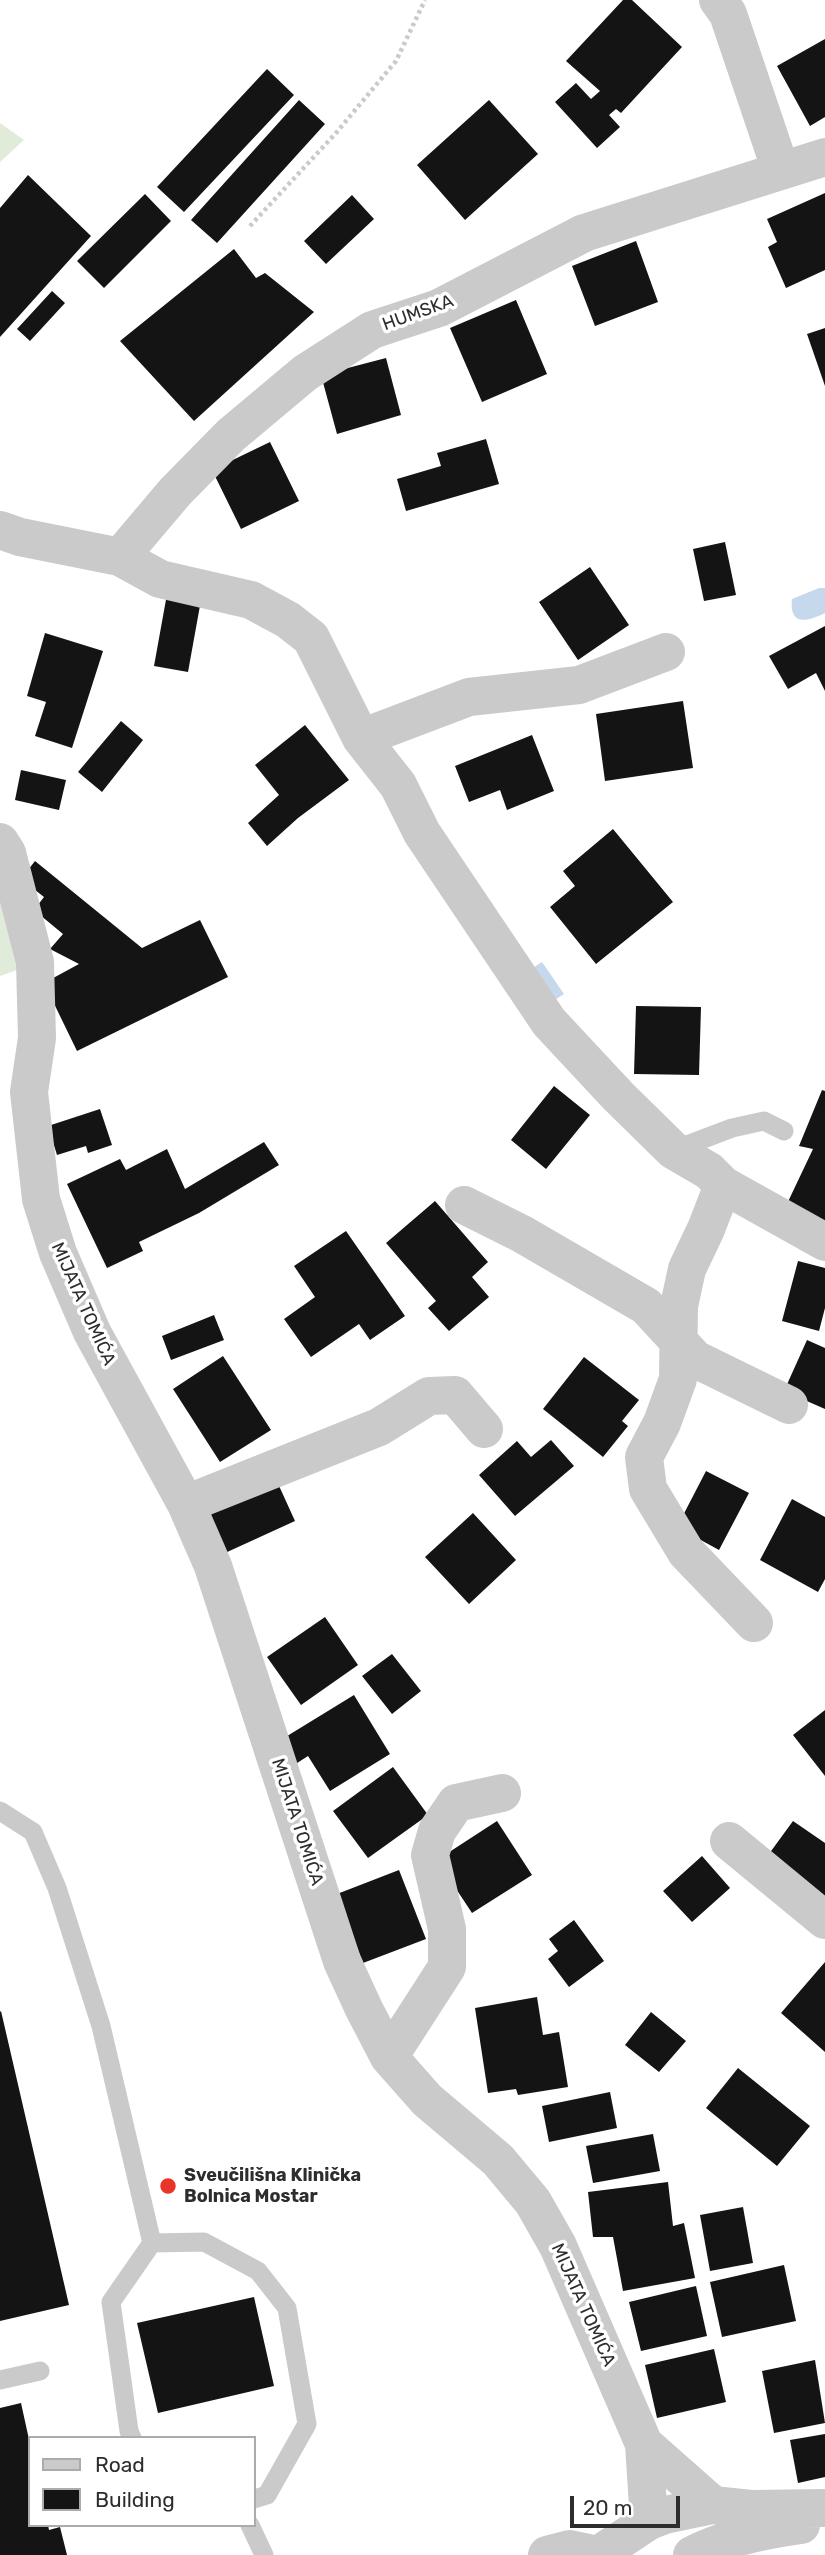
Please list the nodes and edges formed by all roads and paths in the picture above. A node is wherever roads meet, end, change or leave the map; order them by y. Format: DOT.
graph roads {
  1 [pos="425,0"];
  2 [pos="718,0"];
  3 [pos="825,157"];
  4 [pos="781,172"];
  5 [pos="250,226"];
  6 [pos="0,530"];
  7 [pos="120,557"];
  8 [pos="666,652"];
  9 [pos="361,738"];
  10 [pos="0,842"];
  11 [pos="784,1132"];
  12 [pos="673,1150"];
  13 [pos="723,1185"];
  14 [pos="464,1205"];
  15 [pos="825,1242"];
  16 [pos="677,1338"];
  17 [pos="789,1405"];
  18 [pos="484,1429"];
  19 [pos="186,1504"];
  20 [pos="754,1623"];
  21 [pos="502,1793"];
  22 [pos="0,1811"];
  23 [pos="729,1841"];
  24 [pos="825,1920"];
  25 [pos="389,2057"];
  26 [pos="152,2242"];
  27 [pos="40,2371"];
  28 [pos="0,2380"];
  29 [pos="131,2436"];
  30 [pos="644,2444"];
  31 [pos="256,2498"];
  32 [pos="713,2505"];
  33 [pos="825,2508"];
  34 [pos="649,2521"];
  35 [pos="825,2522"];
  36 [pos="251,2527"];
  37 [pos="264,2555"];
  38 [pos="547,2555"];
  39 [pos="598,2555"];
  40 [pos="692,2555"];
  1 -- 5 [label="path"];
  2 -- 4 [label="street"];
  3 -- 4 [label="street, HUMSKA"];
  4 -- 7 [label="street, HUMSKA"];
  6 -- 7 [label="street"];
  7 -- 9 [label="street"];
  8 -- 9 [label="street"];
  9 -- 12 [label="street"];
  10 -- 19 [label="street, MIJATA TOMIĆA"];
  11 -- 12 [label="lane"];
  12 -- 13 [label="street"];
  13 -- 15 [label="street"];
  13 -- 16 [label="street"];
  14 -- 16 [label="street"];
  16 -- 17 [label="street"];
  16 -- 20 [label="street"];
  18 -- 19 [label="street"];
  19 -- 25 [label="street, MIJATA TOMIĆA"];
  21 -- 25 [label="street"];
  22 -- 26 [label="lane"];
  23 -- 24 [label="street"];
  25 -- 30 [label="street, MIJATA TOMIĆA"];
  26 -- 29 [label="lane"];
  26 -- 31 [label="lane"];
  27 -- 28 [label="lane"];
  30 -- 32 [label="street, MIJATA TOMIĆA"];
  30 -- 34 [label="street, MIJATA TOMIĆA"];
  32 -- 33 [label="street"];
  32 -- 34 [label="street"];
  34 -- 39 [label="street"];
  35 -- 40 [label="street"];
  36 -- 37 [label="lane"];
  38 -- 39 [label="street"];
}
